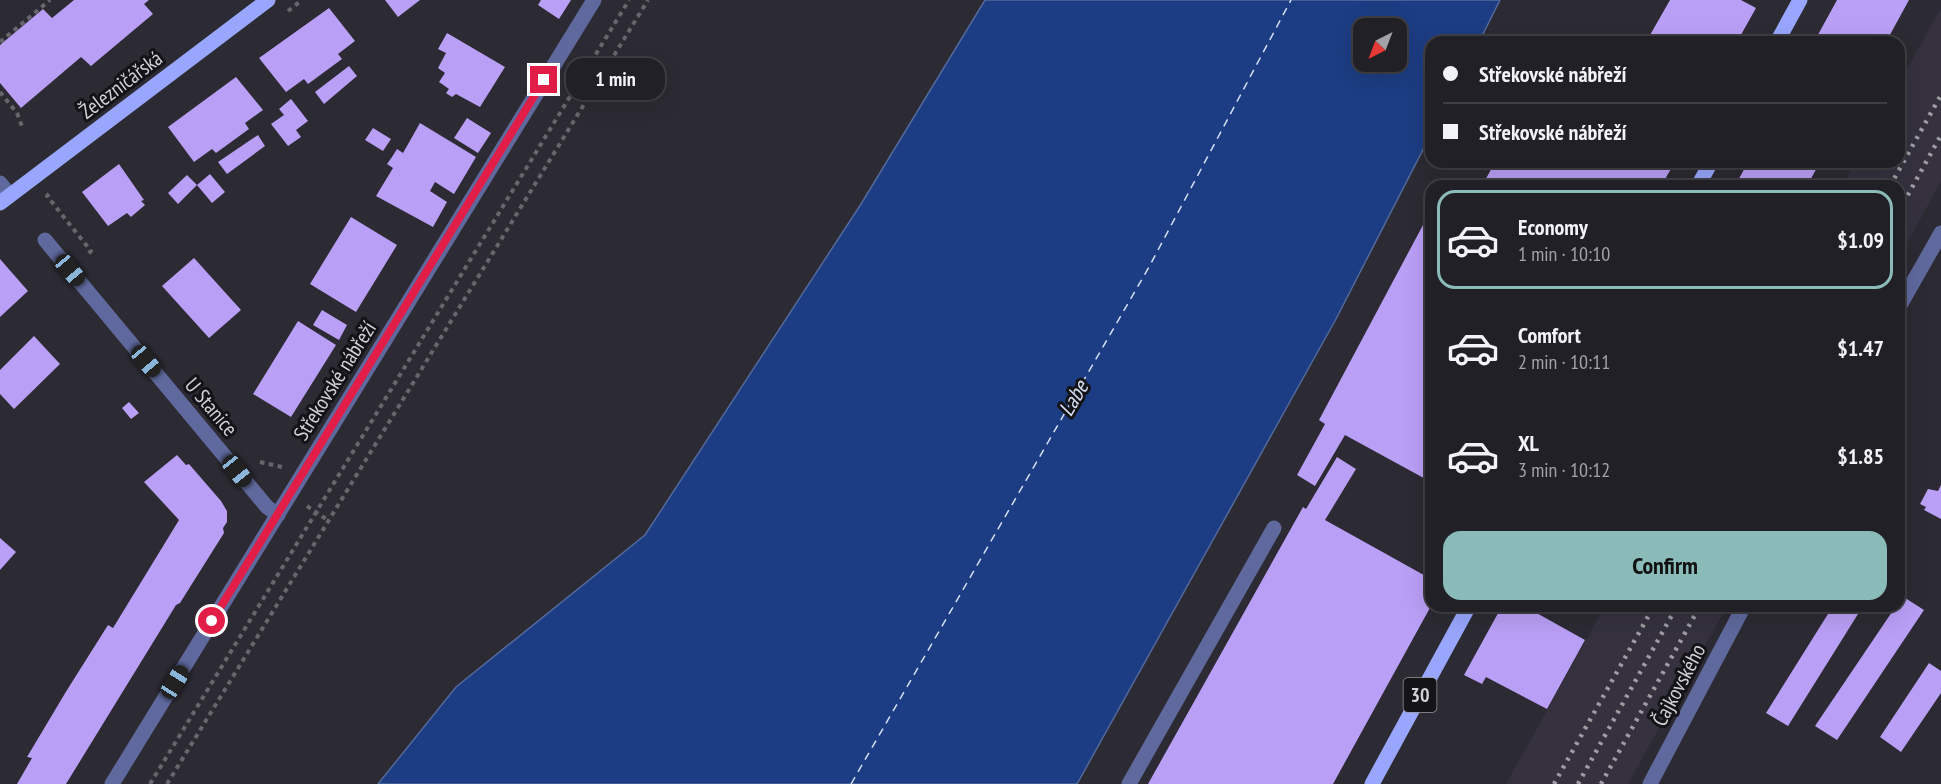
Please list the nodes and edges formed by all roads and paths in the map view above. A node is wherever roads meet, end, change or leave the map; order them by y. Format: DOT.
graph roads {
  1 [pos="50,0"];
  2 [pos="268,0"];
  3 [pos="302,0"];
  4 [pos="594,0"];
  5 [pos="629,0"];
  6 [pos="648,0"];
  7 [pos="1800,0"];
  8 [pos="284,14"];
  9 [pos="1780,36"];
  10 [pos="0,42"];
  11 [pos="0,92"];
  12 [pos="22,129"];
  13 [pos="53,188"];
  14 [pos="3,194"];
  15 [pos="1941,233"];
  16 [pos="45,240"];
  17 [pos="70,270"];
  18 [pos="1905,296"];
  19 [pos="278,514"];
  20 [pos="1274,528"];
  21 [pos="1466,612"];
  22 [pos="1741,612"];
  23 [pos="112,784"];
  24 [pos="150,784"];
  25 [pos="167,784"];
  26 [pos="1129,784"];
  27 [pos="1372,784"];
  28 [pos="1650,784"];
  1 -- 10 [label="path"];
  2 -- 14 [label="main road, Železničářská"];
  3 -- 8 [label="path"];
  4 -- 19 [label="street, Střekovské nábřeží"];
  5 -- 24 [label="path"];
  6 -- 25 [label="path"];
  7 -- 9 [label="main road"];
  11 -- 12 [label="path"];
  13 -- 17 [label="path"];
  15 -- 18 [label="street"];
  16 -- 17 [label="street, U Stanice"];
  17 -- 19 [label="street, U Stanice"];
  19 -- 23 [label="street, Střekovské nábřeží"];
  20 -- 26 [label="street"];
  21 -- 27 [label="main road, 30"];
  22 -- 28 [label="street, Čajkovského"];
}
